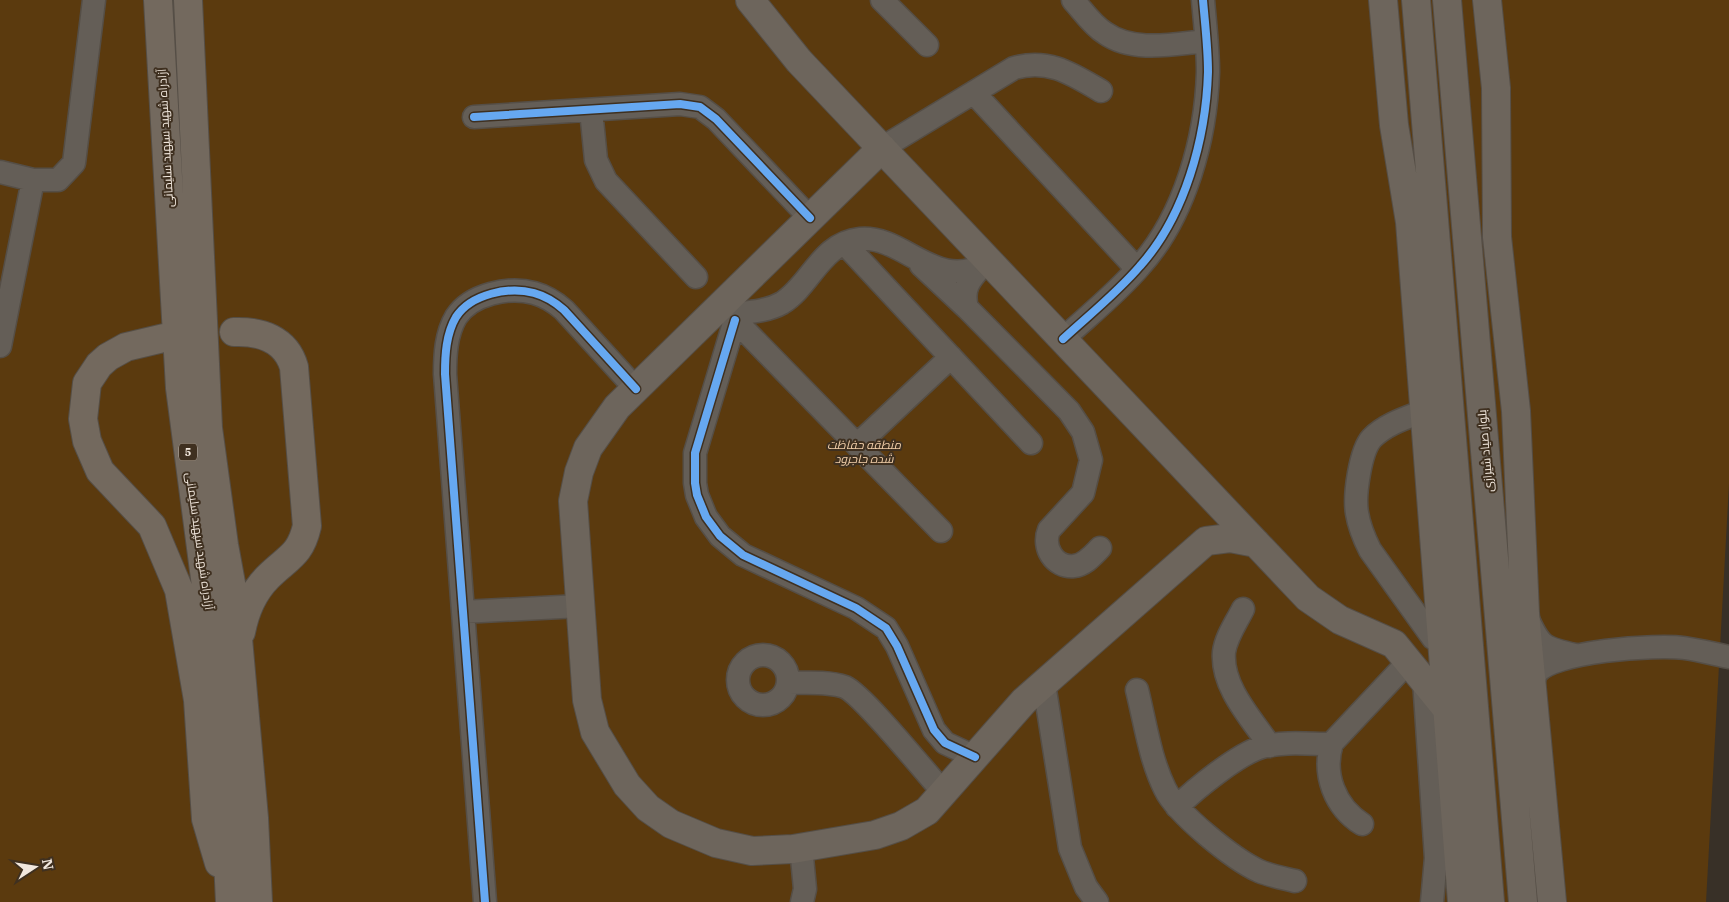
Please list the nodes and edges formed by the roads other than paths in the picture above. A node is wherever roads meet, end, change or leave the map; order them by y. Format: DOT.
graph roads {
  1 [pos="94,0"];
  2 [pos="158,0"];
  3 [pos="188,0"];
  4 [pos="750,0"];
  5 [pos="882,0"];
  6 [pos="1072,0"];
  7 [pos="1203,0"];
  8 [pos="1383,0"];
  9 [pos="1416,0"];
  10 [pos="1447,0"];
  11 [pos="1487,0"];
  12 [pos="1206,41"];
  13 [pos="927,45"];
  14 [pos="1101,91"];
  15 [pos="974,93"];
  16 [pos="591,110"];
  17 [pos="474,117"];
  18 [pos="882,148"];
  19 [pos="0,172"];
  20 [pos="33,180"];
  21 [pos="810,218"];
  22 [pos="844,244"];
  23 [pos="915,259"];
  24 [pos="986,264"];
  25 [pos="1137,269"];
  26 [pos="696,277"];
  27 [pos="967,308"];
  28 [pos="729,313"];
  29 [pos="234,332"];
  30 [pos="168,337"];
  31 [pos="1063,339"];
  32 [pos="0,346"];
  33 [pos="951,357"];
  34 [pos="1511,363"];
  35 [pos="636,389"];
  36 [pos="1431,396"];
  37 [pos="1481,411"];
  38 [pos="1031,443"];
  39 [pos="857,445"];
  40 [pos="1518,465"];
  41 [pos="1206,490"];
  42 [pos="941,531"];
  43 [pos="1206,542"];
  44 [pos="1256,543"];
  45 [pos="1100,548"];
  46 [pos="580,606"];
  47 [pos="1243,609"];
  48 [pos="463,612"];
  49 [pos="1525,613"];
  50 [pos="1438,636"];
  51 [pos="238,643"];
  52 [pos="1575,655"];
  53 [pos="1729,658"];
  54 [pos="1409,662"];
  55 [pos="788,682"];
  56 [pos="1044,684"];
  57 [pos="1532,689"];
  58 [pos="1137,690"];
  59 [pos="1446,708"];
  60 [pos="1332,743"];
  61 [pos="1270,746"];
  62 [pos="975,758"];
  63 [pos="944,793"];
  64 [pos="1177,807"];
  65 [pos="1362,824"];
  66 [pos="801,848"];
  67 [pos="1295,881"];
  68 [pos="230,894"];
  69 [pos="258,902"];
  70 [pos="485,902"];
  71 [pos="802,902"];
  72 [pos="1097,902"];
  73 [pos="1432,902"];
  74 [pos="1462,902"];
  75 [pos="1490,902"];
  76 [pos="1523,902"];
  77 [pos="1552,902"];
  1 -- 20 [label="street"];
  2 -- 68 [label="highway, آزادراه شهید سپهبد سلیمانی / 5"];
  3 -- 51 [label="highway, آزادراه شهید سپهبد سلیمانی / 5"];
  4 -- 18 [label="main road"];
  5 -- 13 [label="street"];
  6 -- 12 [label="street"];
  7 -- 12 [label="street"];
  8 -- 36 [label="main road"];
  9 -- 36 [label="main road"];
  10 -- 37 [label="main road, بلوار صیاد شیرازی"];
  11 -- 34 [label="main road"];
  12 -- 25 [label="street"];
  14 -- 15 [label="street"];
  15 -- 18 [label="street"];
  15 -- 25 [label="street"];
  16 -- 17 [label="street"];
  16 -- 21 [label="street"];
  16 -- 26 [label="street"];
  18 -- 21 [label="main road"];
  18 -- 24 [label="main road"];
  19 -- 20 [label="street"];
  20 -- 32 [label="street"];
  21 -- 28 [label="main road"];
  22 -- 23 [label="street"];
  22 -- 28 [label="street"];
  22 -- 33 [label="street"];
  23 -- 24 [label="street"];
  23 -- 27 [label="street"];
  24 -- 27 [label="street"];
  24 -- 31 [label="main road"];
  25 -- 31 [label="street"];
  27 -- 45 [label="street"];
  28 -- 35 [label="main road"];
  28 -- 39 [label="street"];
  28 -- 62 [label="street"];
  29 -- 51 [label="highway"];
  30 -- 68 [label="highway"];
  31 -- 41 [label="main road"];
  33 -- 38 [label="street"];
  33 -- 39 [label="street"];
  34 -- 37 [label="main road"];
  34 -- 40 [label="main road"];
  35 -- 46 [label="main road"];
  35 -- 48 [label="street"];
  36 -- 50 [label="main road"];
  36 -- 50 [label="street"];
  36 -- 75 [label="main road"];
  37 -- 40 [label="main road"];
  37 -- 76 [label="main road, بلوار صیاد شیرازی"];
  39 -- 42 [label="street"];
  40 -- 49 [label="main road"];
  41 -- 43 [label="main road"];
  41 -- 44 [label="main road"];
  43 -- 44 [label="main road"];
  43 -- 56 [label="main road"];
  44 -- 54 [label="main road"];
  46 -- 48 [label="street"];
  46 -- 66 [label="main road"];
  47 -- 61 [label="street"];
  48 -- 70 [label="street"];
  49 -- 52 [label="street"];
  49 -- 57 [label="main road"];
  50 -- 54 [label="main road"];
  50 -- 59 [label="main road"];
  51 -- 69 [label="highway, آزادراه شهید سپهبد سلیمانی / 5"];
  52 -- 53 [label="street"];
  52 -- 57 [label="street"];
  54 -- 59 [label="main road"];
  54 -- 60 [label="street"];
  54 -- 73 [label="street"];
  55 -- 63 [label="street"];
  56 -- 62 [label="main road"];
  56 -- 72 [label="street"];
  57 -- 77 [label="main road"];
  58 -- 64 [label="street"];
  59 -- 74 [label="main road"];
  60 -- 61 [label="street"];
  60 -- 65 [label="street"];
  61 -- 64 [label="street"];
  62 -- 63 [label="main road"];
  63 -- 66 [label="main road"];
  64 -- 67 [label="street"];
  66 -- 71 [label="street"];
}
